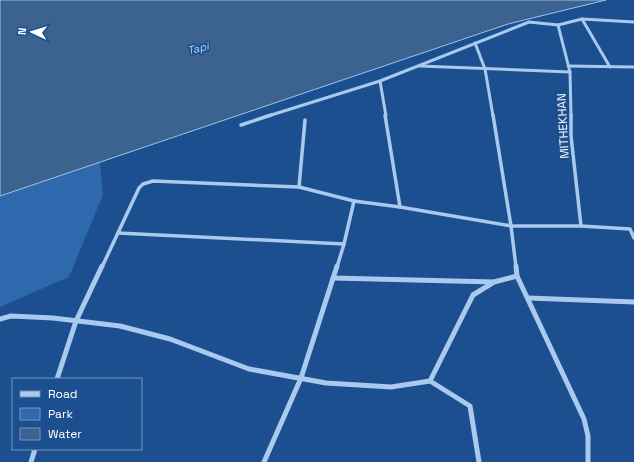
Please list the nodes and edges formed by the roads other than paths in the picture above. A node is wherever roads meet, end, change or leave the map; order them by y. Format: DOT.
graph roads {
  1 [pos="582,19"];
  2 [pos="634,22"];
  3 [pos="558,25"];
  4 [pos="475,43"];
  5 [pos="418,66"];
  6 [pos="568,66"];
  7 [pos="610,67"];
  8 [pos="634,68"];
  9 [pos="485,69"];
  10 [pos="570,72"];
  11 [pos="380,81"];
  12 [pos="305,120"];
  13 [pos="241,125"];
  14 [pos="299,187"];
  15 [pos="354,201"];
  16 [pos="400,207"];
  17 [pos="511,226"];
  18 [pos="580,226"];
  19 [pos="632,228"];
  20 [pos="118,233"];
  21 [pos="634,238"];
  22 [pos="344,244"];
  23 [pos="517,276"];
  24 [pos="333,278"];
  25 [pos="494,282"];
  26 [pos="528,298"];
  27 [pos="634,302"];
  28 [pos="0,319"];
  29 [pos="76,321"];
  30 [pos="57,378"];
  31 [pos="301,378"];
  32 [pos="430,382"];
  33 [pos="35,450"];
  34 [pos="31,462"];
  35 [pos="264,462"];
  36 [pos="479,462"];
  37 [pos="588,462"];
  1 -- 2 [label="street"];
  1 -- 3 [label="street"];
  1 -- 7 [label="street"];
  3 -- 4 [label="street"];
  3 -- 6 [label="street, MITHEKHAN"];
  4 -- 5 [label="street"];
  4 -- 9 [label="street"];
  5 -- 9 [label="street"];
  5 -- 11 [label="street"];
  6 -- 7 [label="street"];
  6 -- 10 [label="street, MITHEKHAN"];
  7 -- 8 [label="street"];
  9 -- 10 [label="street"];
  9 -- 17 [label="street"];
  10 -- 18 [label="street, MITHEKHAN"];
  11 -- 13 [label="street"];
  11 -- 16 [label="street"];
  12 -- 14 [label="street"];
  14 -- 15 [label="street"];
  14 -- 20 [label="street"];
  15 -- 16 [label="street"];
  15 -- 22 [label="street"];
  16 -- 17 [label="street"];
  17 -- 18 [label="street"];
  17 -- 23 [label="street"];
  18 -- 19 [label="street"];
  19 -- 21 [label="street"];
  20 -- 22 [label="street"];
  20 -- 29 [label="street"];
  22 -- 24 [label="street"];
  23 -- 25 [label="street"];
  23 -- 26 [label="street"];
  24 -- 25 [label="street"];
  24 -- 31 [label="street"];
  25 -- 32 [label="street"];
  26 -- 27 [label="street"];
  26 -- 37 [label="street"];
  28 -- 29 [label="street"];
  29 -- 30 [label="street"];
  29 -- 31 [label="street"];
  31 -- 32 [label="street"];
  31 -- 35 [label="street"];
  32 -- 36 [label="street"];
  33 -- 34 [label="street"];
}
